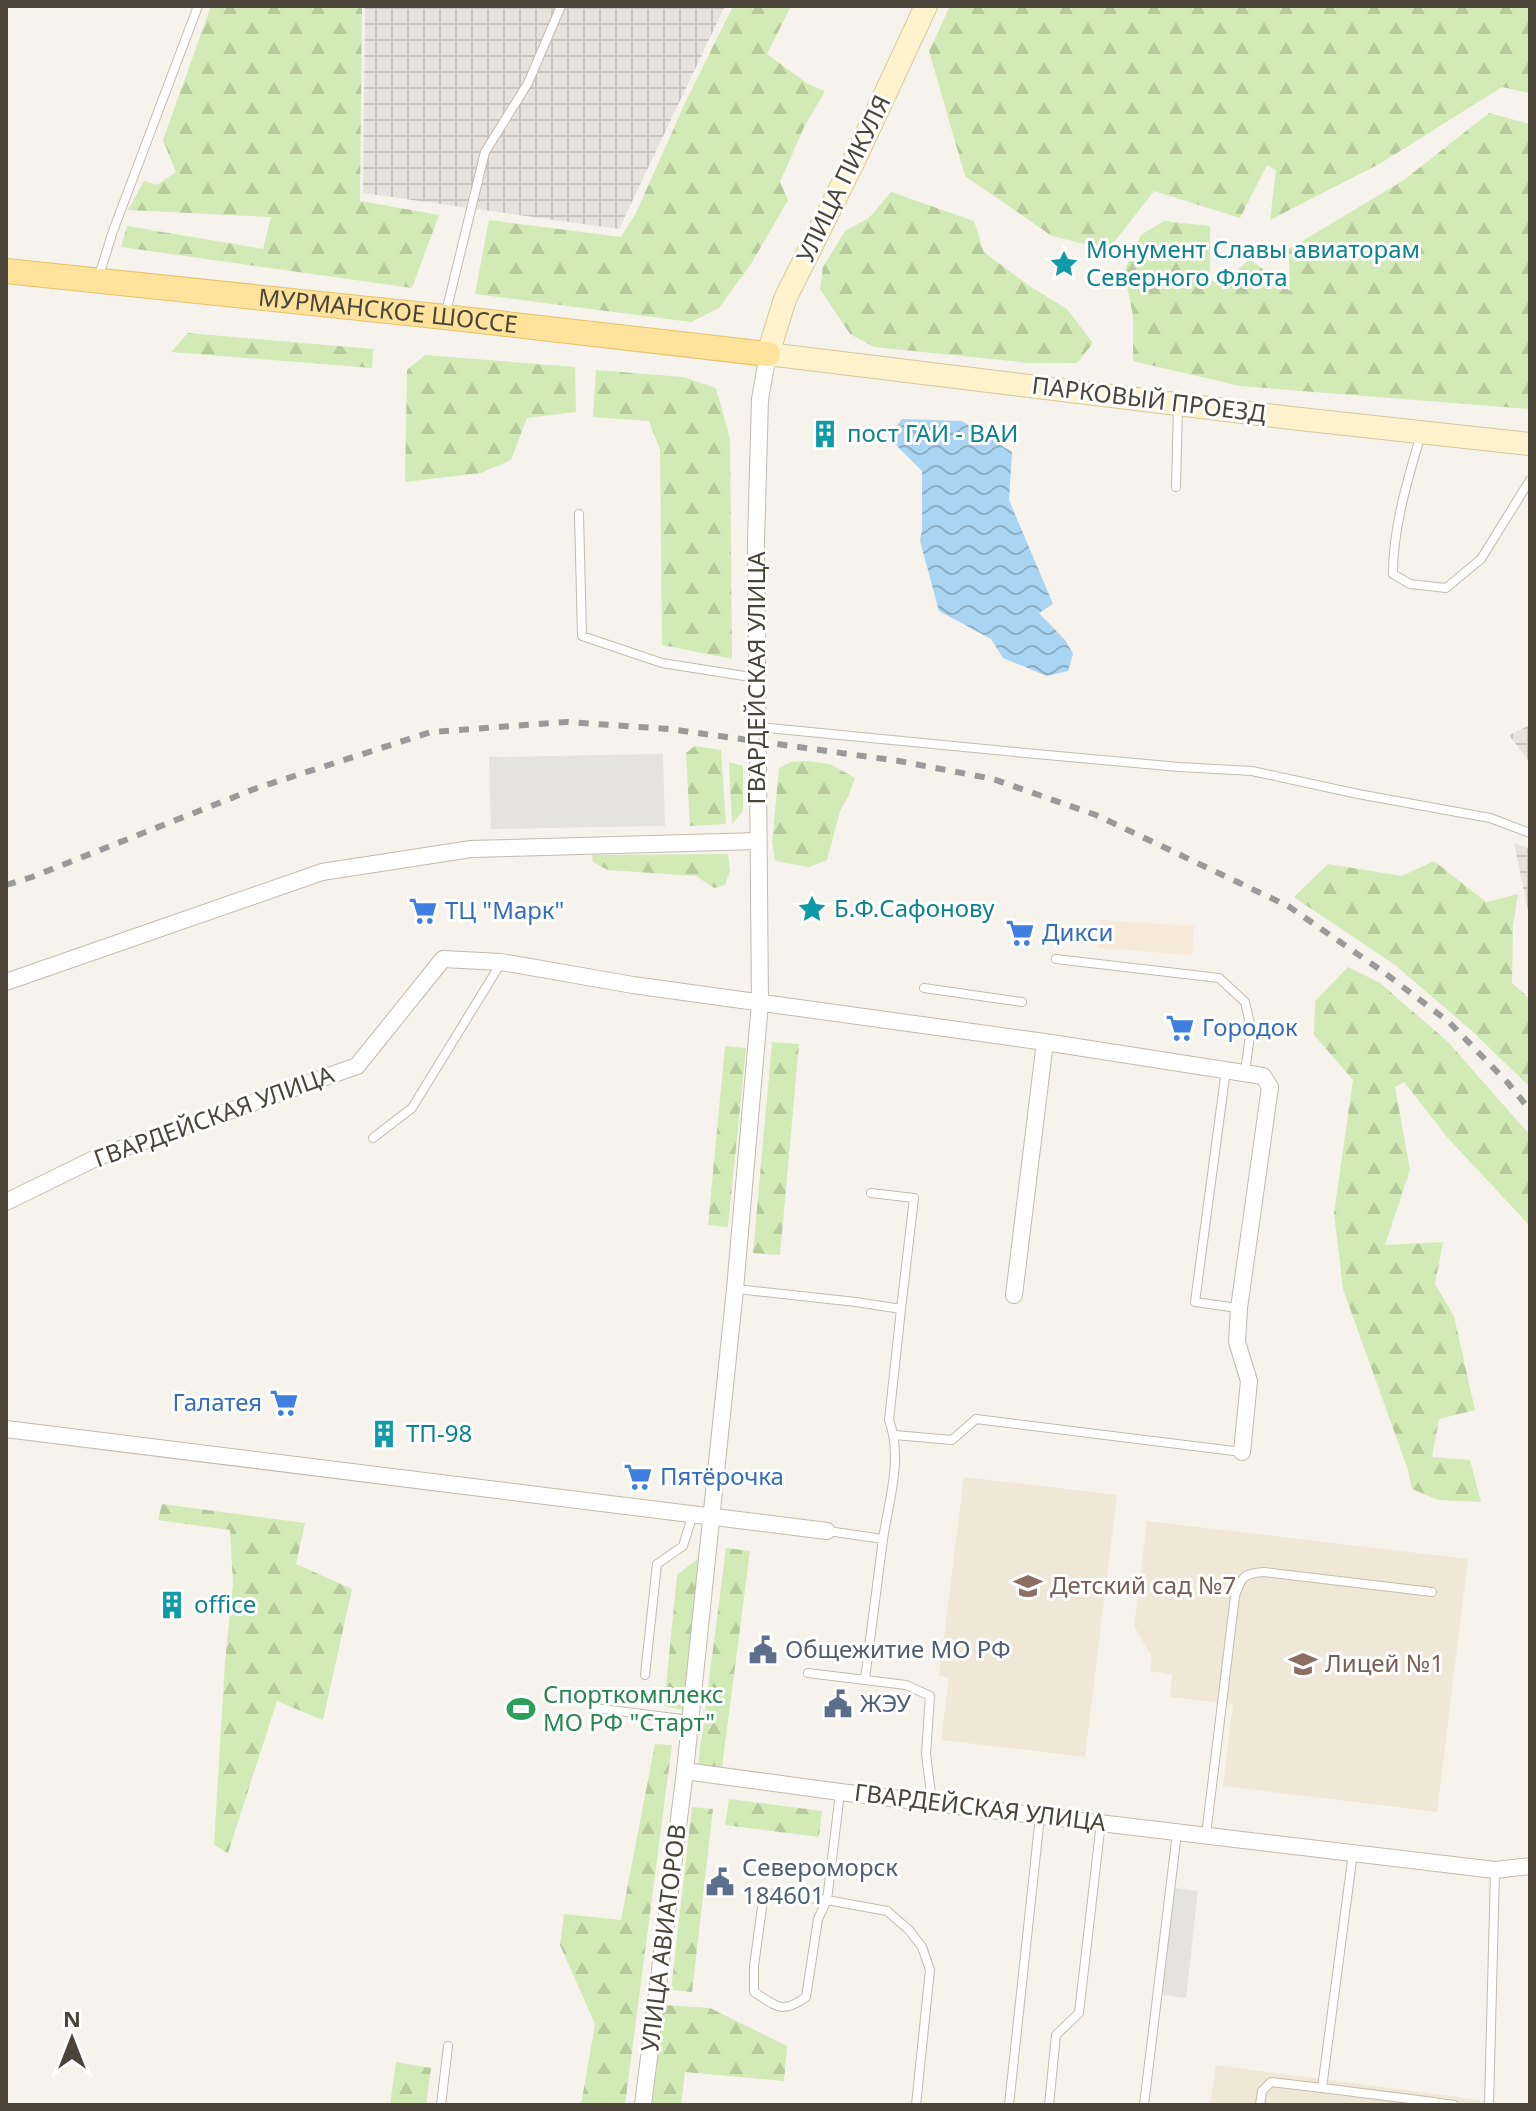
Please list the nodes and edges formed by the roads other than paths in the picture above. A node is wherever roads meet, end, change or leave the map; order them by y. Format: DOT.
graph roads {
  1 [pos="198,6"];
  2 [pos="561,6"];
  3 [pos="926,6"];
  4 [pos="6,271"];
  5 [pos="98,280"];
  6 [pos="445,317"];
  7 [pos="768,354"];
  8 [pos="1178,402"];
  9 [pos="1422,433"];
  10 [pos="1530,444"];
  11 [pos="1530,480"];
  12 [pos="1176,487"];
  13 [pos="579,514"];
  14 [pos="758,678"];
  15 [pos="758,727"];
  16 [pos="1530,833"];
  17 [pos="758,841"];
  18 [pos="1056,959"];
  19 [pos="501,962"];
  20 [pos="6,982"];
  21 [pos="924,988"];
  22 [pos="1022,1002"];
  23 [pos="760,1003"];
  24 [pos="1045,1042"];
  25 [pos="1226,1069"];
  26 [pos="1245,1072"];
  27 [pos="373,1138"];
  28 [pos="871,1193"];
  29 [pos="6,1202"];
  30 [pos="735,1289"];
  31 [pos="1014,1295"];
  32 [pos="1239,1308"];
  33 [pos="901,1309"];
  34 [pos="6,1429"];
  35 [pos="895,1435"];
  36 [pos="1242,1452"];
  37 [pos="693,1513"];
  38 [pos="712,1516"];
  39 [pos="827,1531"];
  40 [pos="883,1539"];
  41 [pos="1432,1592"];
  42 [pos="808,1673"];
  43 [pos="645,1675"];
  44 [pos="865,1679"];
  45 [pos="594,1708"];
  46 [pos="691,1721"];
  47 [pos="685,1771"];
  48 [pos="840,1792"];
  49 [pos="932,1802"];
  50 [pos="1040,1815"];
  51 [pos="1101,1822"];
  52 [pos="1177,1832"];
  53 [pos="1206,1835"];
  54 [pos="1353,1853"];
  55 [pos="1530,1866"];
  56 [pos="1495,1870"];
  57 [pos="827,1900"];
  58 [pos="448,2046"];
  59 [pos="1322,2088"];
  60 [pos="1426,2103"];
  61 [pos="441,2105"];
  62 [pos="643,2105"];
  63 [pos="916,2105"];
  64 [pos="1009,2105"];
  65 [pos="1049,2105"];
  66 [pos="1144,2105"];
  67 [pos="1260,2105"];
  68 [pos="1454,2105"];
  69 [pos="1489,2105"];
  1 -- 5 [label="lane"];
  2 -- 6 [label="lane"];
  3 -- 7 [label="main road, УЛИЦА ПИКУЛЯ"];
  4 -- 5 [label="main road, МУРМАНСКОЕ ШОССЕ"];
  5 -- 6 [label="main road, МУРМАНСКОЕ ШОССЕ"];
  6 -- 7 [label="main road, МУРМАНСКОЕ ШОССЕ"];
  7 -- 8 [label="main road, ПАРКОВЫЙ ПРОЕЗД"];
  7 -- 14 [label="street, ГВАРДЕЙСКАЯ УЛИЦА"];
  8 -- 9 [label="main road, ПАРКОВЫЙ ПРОЕЗД"];
  8 -- 12 [label="lane"];
  9 -- 10 [label="main road, ПАРКОВЫЙ ПРОЕЗД"];
  9 -- 11 [label="lane"];
  13 -- 14 [label="lane"];
  14 -- 15 [label="street, ГВАРДЕЙСКАЯ УЛИЦА"];
  15 -- 16 [label="lane"];
  15 -- 17 [label="street, ГВАРДЕЙСКАЯ УЛИЦА"];
  17 -- 20 [label="street"];
  17 -- 23 [label="street, ГВАРДЕЙСКАЯ УЛИЦА"];
  18 -- 26 [label="lane"];
  19 -- 23 [label="street, ГВАРДЕЙСКАЯ УЛИЦА"];
  19 -- 27 [label="lane"];
  19 -- 29 [label="street, ГВАРДЕЙСКАЯ УЛИЦА"];
  21 -- 22 [label="lane"];
  23 -- 24 [label="street, ГВАРДЕЙСКАЯ УЛИЦА"];
  23 -- 30 [label="street, ГВАРДЕЙСКАЯ УЛИЦА"];
  24 -- 25 [label="street, ГВАРДЕЙСКАЯ УЛИЦА"];
  24 -- 31 [label="street"];
  25 -- 26 [label="street, ГВАРДЕЙСКАЯ УЛИЦА"];
  25 -- 32 [label="lane"];
  26 -- 32 [label="street"];
  28 -- 33 [label="lane"];
  30 -- 33 [label="lane"];
  30 -- 38 [label="street, ГВАРДЕЙСКАЯ УЛИЦА"];
  32 -- 36 [label="street"];
  33 -- 35 [label="lane"];
  34 -- 37 [label="street"];
  35 -- 36 [label="lane"];
  35 -- 40 [label="lane"];
  37 -- 38 [label="street"];
  37 -- 43 [label="lane"];
  38 -- 39 [label="street"];
  38 -- 46 [label="street, ГВАРДЕЙСКАЯ УЛИЦА"];
  39 -- 40 [label="lane"];
  40 -- 44 [label="lane"];
  41 -- 53 [label="lane"];
  42 -- 44 [label="lane"];
  44 -- 49 [label="lane"];
  45 -- 46 [label="lane"];
  46 -- 47 [label="street, ГВАРДЕЙСКАЯ УЛИЦА"];
  47 -- 48 [label="street, ГВАРДЕЙСКАЯ УЛИЦА"];
  47 -- 62 [label="street, УЛИЦА АВИАТОРОВ"];
  48 -- 49 [label="street, ГВАРДЕЙСКАЯ УЛИЦА"];
  48 -- 57 [label="lane"];
  49 -- 50 [label="street, ГВАРДЕЙСКАЯ УЛИЦА"];
  50 -- 51 [label="street, ГВАРДЕЙСКАЯ УЛИЦА"];
  50 -- 64 [label="lane"];
  51 -- 52 [label="street, ГВАРДЕЙСКАЯ УЛИЦА"];
  51 -- 65 [label="lane"];
  52 -- 53 [label="street, ГВАРДЕЙСКАЯ УЛИЦА"];
  52 -- 66 [label="lane"];
  53 -- 54 [label="street, ГВАРДЕЙСКАЯ УЛИЦА"];
  54 -- 56 [label="street, ГВАРДЕЙСКАЯ УЛИЦА"];
  54 -- 59 [label="lane"];
  55 -- 56 [label="street, ГВАРДЕЙСКАЯ УЛИЦА"];
  56 -- 69 [label="lane"];
  57 -- 57 [label="lane"];
  57 -- 63 [label="lane"];
  58 -- 61 [label="lane"];
  59 -- 60 [label="lane"];
  59 -- 67 [label="lane"];
  60 -- 68 [label="lane"];
}
